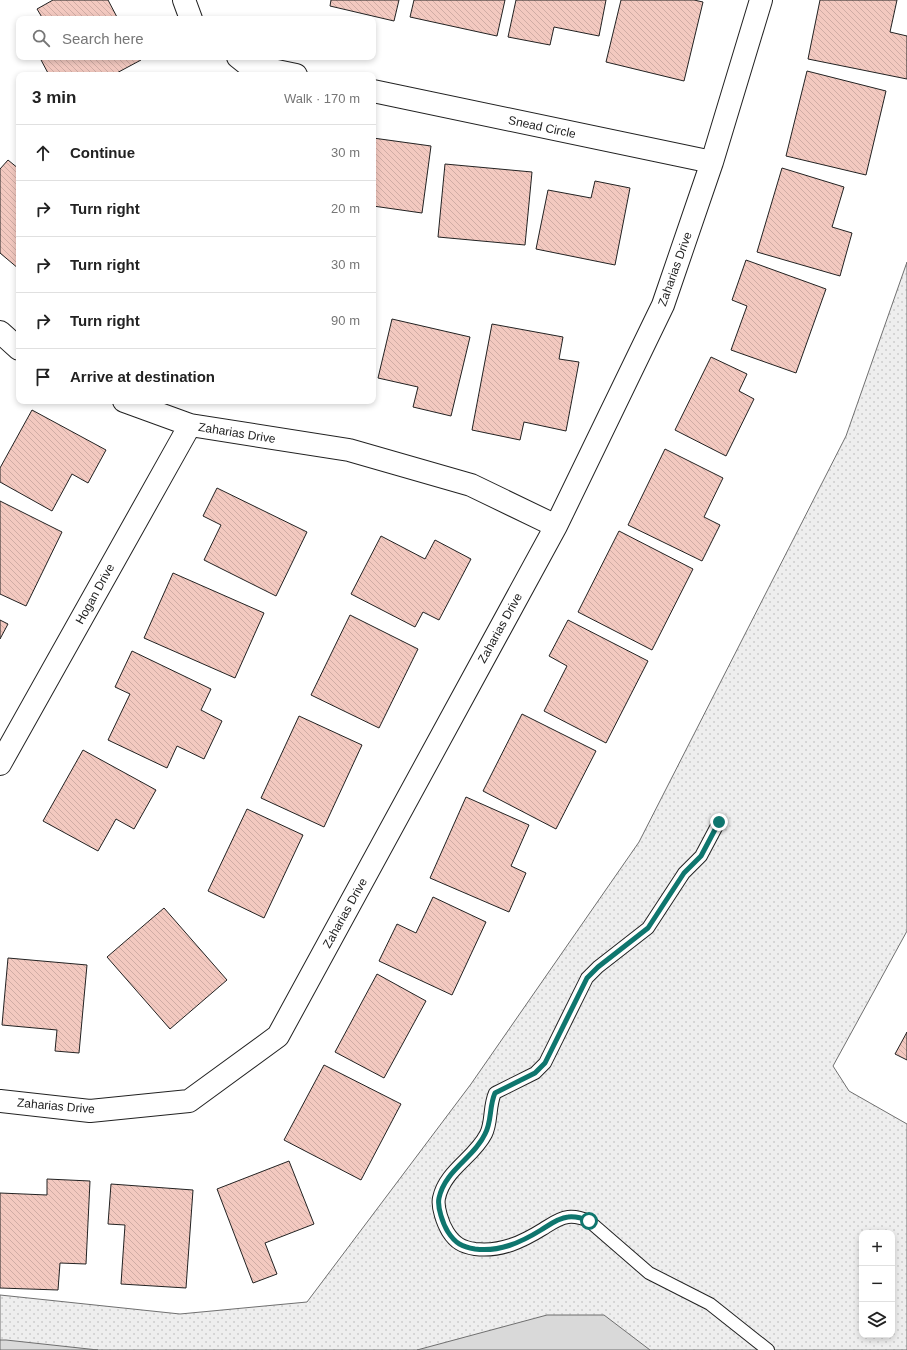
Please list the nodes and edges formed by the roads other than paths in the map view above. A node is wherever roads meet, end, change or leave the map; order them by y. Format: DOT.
graph roads {
  1 [pos="184,0"];
  2 [pos="761,0"];
  3 [pos="190,16"];
  4 [pos="242,60"];
  5 [pos="282,72"];
  6 [pos="376,92"];
  7 [pos="712,162"];
  8 [pos="0,332"];
  9 [pos="16,346"];
  10 [pos="132,404"];
  11 [pos="190,425"];
  12 [pos="556,526"];
  13 [pos="0,764"];
  14 [pos="719,822"];
  15 [pos="0,1101"];
  16 [pos="768,1350"];
  1 -- 3 [label="street"];
  2 -- 7 [label="street, Zaharias Drive"];
  4 -- 5 [label="street"];
  6 -- 7 [label="street, Snead Circle"];
  7 -- 12 [label="street, Zaharias Drive"];
  8 -- 9 [label="street"];
  10 -- 11 [label="street, Zaharias Drive"];
  11 -- 12 [label="street, Zaharias Drive"];
  11 -- 13 [label="street, Hogan Drive"];
  12 -- 15 [label="street, Zaharias Drive"];
  14 -- 16 [label="lane"];
}
